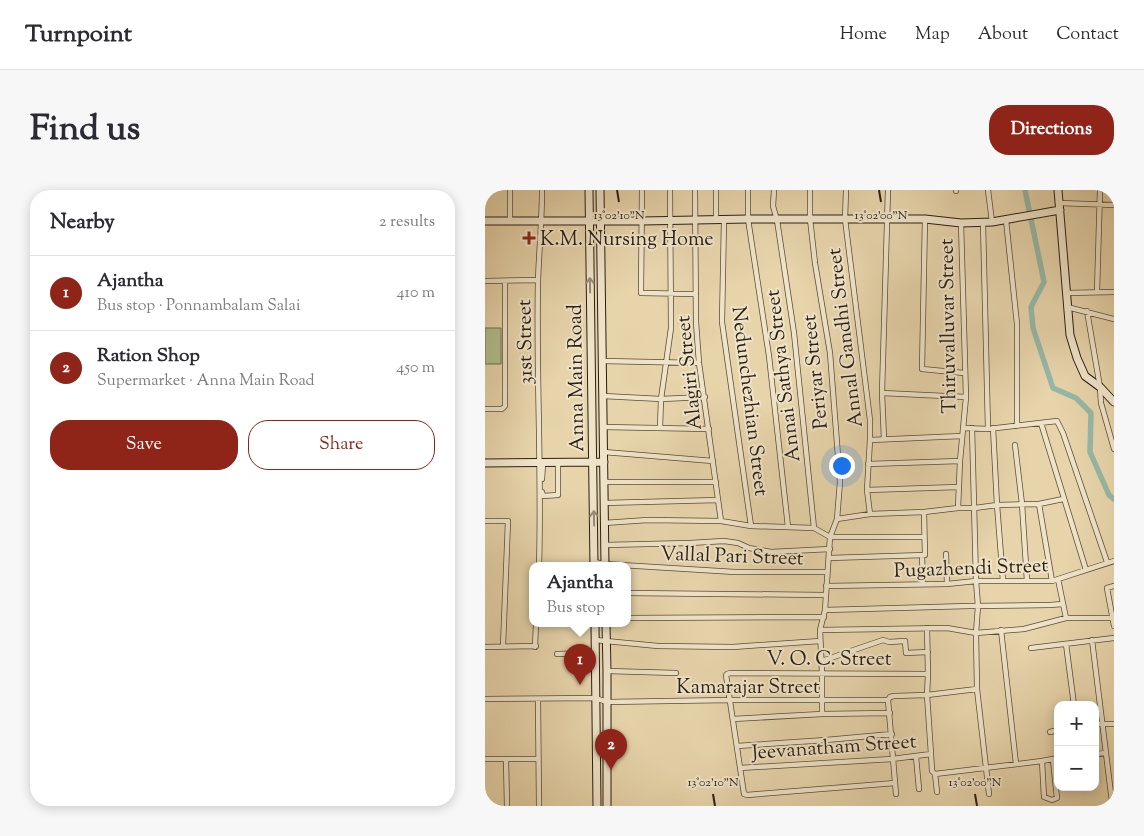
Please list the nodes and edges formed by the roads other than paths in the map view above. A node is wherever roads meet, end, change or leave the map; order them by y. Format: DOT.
graph roads {
  1 [pos="511,190"];
  2 [pos="542,190"];
  3 [pos="589,190"];
  4 [pos="600,190"];
  5 [pos="642,190"];
  6 [pos="670,190"];
  7 [pos="695,190"];
  8 [pos="717,190"];
  9 [pos="748,190"];
  10 [pos="774,190"];
  11 [pos="810,190"];
  12 [pos="845,190"];
  13 [pos="888,190"];
  14 [pos="988,190"];
  15 [pos="1058,190"];
  16 [pos="1100,190"];
  17 [pos="1100,205"];
  18 [pos="1114,205"];
  19 [pos="1059,207"];
  20 [pos="748,219"];
  21 [pos="810,219"];
  22 [pos="845,219"];
  23 [pos="888,219"];
  24 [pos="925,219"];
  25 [pos="510,220"];
  26 [pos="542,220"];
  27 [pos="589,220"];
  28 [pos="601,220"];
  29 [pos="720,220"];
  30 [pos="777,220"];
  31 [pos="1005,220"];
  32 [pos="485,221"];
  33 [pos="670,221"];
  34 [pos="694,221"];
  35 [pos="642,222"];
  36 [pos="991,222"];
  37 [pos="961,223"];
  38 [pos="983,223"];
  39 [pos="538,280"];
  40 [pos="485,281"];
  41 [pos="505,281"];
  42 [pos="1097,292"];
  43 [pos="1114,292"];
  44 [pos="1066,293"];
  45 [pos="670,294"];
  46 [pos="696,294"];
  47 [pos="1067,307"];
  48 [pos="1087,311"];
  49 [pos="1114,319"];
  50 [pos="603,361"];
  51 [pos="666,362"];
  52 [pos="699,363"];
  53 [pos="964,373"];
  54 [pos="1100,387"];
  55 [pos="882,393"];
  56 [pos="603,396"];
  57 [pos="966,396"];
  58 [pos="705,397"];
  59 [pos="661,399"];
  60 [pos="1114,402"];
  61 [pos="485,409"];
  62 [pos="1041,423"];
  63 [pos="1017,426"];
  64 [pos="603,427"];
  65 [pos="660,428"];
  66 [pos="963,428"];
  67 [pos="972,428"];
  68 [pos="990,428"];
  69 [pos="709,429"];
  70 [pos="962,436"];
  71 [pos="870,440"];
  72 [pos="884,440"];
  73 [pos="1015,445"];
  74 [pos="1114,449"];
  75 [pos="604,452"];
  76 [pos="713,461"];
  77 [pos="959,461"];
  78 [pos="604,462"];
  79 [pos="541,463"];
  80 [pos="558,463"];
  81 [pos="593,463"];
  82 [pos="485,464"];
  83 [pos="868,464"];
  84 [pos="604,482"];
  85 [pos="716,482"];
  86 [pos="958,487"];
  87 [pos="867,490"];
  88 [pos="1063,499"];
  89 [pos="718,500"];
  90 [pos="604,503"];
  91 [pos="1022,504"];
  92 [pos="1039,504"];
  93 [pos="997,505"];
  94 [pos="958,508"];
  95 [pos="975,508"];
  96 [pos="924,512"];
  97 [pos="870,514"];
  98 [pos="837,518"];
  99 [pos="485,521"];
  100 [pos="721,521"];
  101 [pos="605,523"];
  102 [pos="751,526"];
  103 [pos="788,527"];
  104 [pos="814,528"];
  105 [pos="829,537"];
  106 [pos="924,537"];
  107 [pos="605,544"];
  108 [pos="829,549"];
  109 [pos="946,554"];
  110 [pos="922,555"];
  111 [pos="829,558"];
  112 [pos="1114,561"];
  113 [pos="539,562"];
  114 [pos="594,562"];
  115 [pos="605,562"];
  116 [pos="1107,562"];
  117 [pos="631,566"];
  118 [pos="1086,570"];
  119 [pos="827,572"];
  120 [pos="1058,579"];
  121 [pos="976,581"];
  122 [pos="1003,581"];
  123 [pos="1027,581"];
  124 [pos="1052,581"];
  125 [pos="923,584"];
  126 [pos="947,584"];
  127 [pos="826,586"];
  128 [pos="1114,586"];
  129 [pos="631,593"];
  130 [pos="825,595"];
  131 [pos="1063,604"];
  132 [pos="978,606"];
  133 [pos="825,610"];
  134 [pos="824,617"];
  135 [pos="631,618"];
  136 [pos="1066,618"];
  137 [pos="1113,618"];
  138 [pos="1114,626"];
  139 [pos="536,627"];
  140 [pos="595,627"];
  141 [pos="605,627"];
  142 [pos="927,628"];
  143 [pos="820,630"];
  144 [pos="1001,630"];
  145 [pos="976,632"];
  146 [pos="1114,638"];
  147 [pos="595,640"];
  148 [pos="1092,640"];
  149 [pos="606,641"];
  150 [pos="820,642"];
  151 [pos="1067,644"];
  152 [pos="503,646"];
  153 [pos="485,647"];
  154 [pos="1031,648"];
  155 [pos="928,652"];
  156 [pos="595,653"];
  157 [pos="557,654"];
  158 [pos="822,660"];
  159 [pos="607,671"];
  160 [pos="676,673"];
  161 [pos="822,673"];
  162 [pos="928,674"];
  163 [pos="977,689"];
  164 [pos="927,695"];
  165 [pos="595,698"];
  166 [pos="485,699"];
  167 [pos="538,699"];
  168 [pos="730,700"];
  169 [pos="889,700"];
  170 [pos="822,701"];
  171 [pos="1073,701"];
  172 [pos="607,702"];
  173 [pos="889,713"];
  174 [pos="822,714"];
  175 [pos="733,719"];
  176 [pos="1103,723"];
  177 [pos="1099,724"];
  178 [pos="1114,724"];
  179 [pos="1054,731"];
  180 [pos="1050,732"];
  181 [pos="892,734"];
  182 [pos="737,746"];
  183 [pos="1105,753"];
  184 [pos="931,754"];
  185 [pos="1099,754"];
  186 [pos="916,757"];
  187 [pos="485,759"];
  188 [pos="506,759"];
  189 [pos="538,759"];
  190 [pos="893,759"];
  191 [pos="1054,759"];
  192 [pos="1042,761"];
  193 [pos="1017,764"];
  194 [pos="740,768"];
  195 [pos="986,768"];
  196 [pos="935,774"];
  197 [pos="895,783"];
  198 [pos="919,789"];
  199 [pos="1057,791"];
  200 [pos="937,792"];
  201 [pos="896,794"];
  202 [pos="989,794"];
  203 [pos="1112,802"];
  204 [pos="507,806"];
  205 [pos="539,806"];
  206 [pos="597,806"];
  207 [pos="607,806"];
  1 -- 25 [label="street"];
  2 -- 26 [label="street, 31st Street"];
  3 -- 27 [label="main road, Anna Main Road"];
  4 -- 28 [label="main road, Anna Main Road"];
  5 -- 35 [label="street"];
  6 -- 33 [label="street"];
  7 -- 34 [label="street, Alagiri Street"];
  8 -- 29 [label="street, Nedunchezhian Street"];
  9 -- 20 [label="street"];
  10 -- 30 [label="street, Annai Sathya Street"];
  11 -- 21 [label="street, Periyar Street"];
  12 -- 22 [label="street, Annal Gandhi Street"];
  13 -- 23 [label="street"];
  14 -- 36 [label="street"];
  15 -- 19 [label="main road"];
  16 -- 17 [label="street"];
  17 -- 18 [label="street"];
  17 -- 19 [label="street"];
  17 -- 42 [label="street"];
  19 -- 31 [label="main road"];
  19 -- 44 [label="main road"];
  20 -- 29 [label="main road"];
  20 -- 30 [label="main road"];
  20 -- 103 [label="street"];
  21 -- 22 [label="main road"];
  21 -- 30 [label="main road"];
  21 -- 98 [label="street, Periyar Street"];
  22 -- 23 [label="main road"];
  22 -- 71 [label="street, Annal Gandhi Street"];
  23 -- 24 [label="main road"];
  23 -- 55 [label="street"];
  24 -- 37 [label="main road"];
  24 -- 53 [label="street"];
  25 -- 26 [label="main road"];
  25 -- 32 [label="main road"];
  26 -- 27 [label="main road"];
  26 -- 39 [label="street, 31st Street"];
  27 -- 28 [label="main road"];
  81 -- 27 [label="main road, Anna Main Road, one-way"];
  28 -- 35 [label="main road"];
  28 -- 50 [label="main road, Anna Main Road"];
  29 -- 34 [label="main road"];
  29 -- 102 [label="street, Nedunchezhian Street"];
  30 -- 104 [label="street, Annai Sathya Street"];
  31 -- 36 [label="main road"];
  31 -- 63 [label="street"];
  33 -- 34 [label="main road"];
  33 -- 35 [label="main road"];
  33 -- 45 [label="street"];
  34 -- 46 [label="street, Alagiri Street"];
  35 -- 45 [label="street"];
  36 -- 38 [label="main road"];
  37 -- 38 [label="main road"];
  37 -- 53 [label="street, Thiruvalluvar Street"];
  38 -- 68 [label="street"];
  39 -- 41 [label="street"];
  39 -- 79 [label="street, 31st Street"];
  40 -- 41 [label="street"];
  41 -- 61 [label="street"];
  42 -- 43 [label="street"];
  42 -- 44 [label="street"];
  44 -- 47 [label="main road"];
  45 -- 46 [label="street"];
  45 -- 51 [label="street"];
  46 -- 52 [label="street, Alagiri Street"];
  47 -- 48 [label="street"];
  47 -- 54 [label="main road"];
  48 -- 49 [label="street"];
  48 -- 54 [label="street"];
  50 -- 51 [label="street"];
  50 -- 56 [label="main road, Anna Main Road"];
  51 -- 52 [label="street"];
  51 -- 59 [label="street"];
  52 -- 58 [label="street, Alagiri Street"];
  53 -- 57 [label="street, Thiruvalluvar Street"];
  54 -- 60 [label="main road"];
  54 -- 74 [label="street"];
  55 -- 57 [label="street"];
  55 -- 72 [label="street"];
  56 -- 59 [label="street"];
  56 -- 64 [label="main road, Anna Main Road"];
  57 -- 66 [label="street, Thiruvalluvar Street"];
  58 -- 59 [label="street"];
  58 -- 69 [label="street, Alagiri Street"];
  59 -- 65 [label="street"];
  62 -- 63 [label="street"];
  62 -- 88 [label="street"];
  62 -- 116 [label="street"];
  63 -- 68 [label="street"];
  64 -- 65 [label="street"];
  64 -- 75 [label="main road, Anna Main Road"];
  65 -- 69 [label="street"];
  66 -- 67 [label="street"];
  66 -- 70 [label="street, Thiruvalluvar Street"];
  67 -- 68 [label="street"];
  67 -- 95 [label="street"];
  68 -- 93 [label="street"];
  69 -- 76 [label="street, Alagiri Street"];
  70 -- 72 [label="street"];
  70 -- 77 [label="street, Thiruvalluvar Street"];
  71 -- 72 [label="street"];
  71 -- 83 [label="street, Annal Gandhi Street"];
  73 -- 91 [label="street"];
  75 -- 76 [label="street"];
  75 -- 78 [label="main road, Anna Main Road"];
  76 -- 85 [label="street, Alagiri Street"];
  77 -- 83 [label="street"];
  77 -- 86 [label="street, Thiruvalluvar Street"];
  78 -- 81 [label="main road"];
  78 -- 84 [label="main road, Anna Main Road"];
  79 -- 80 [label="main road"];
  79 -- 80 [label="street"];
  79 -- 82 [label="main road"];
  79 -- 113 [label="street"];
  80 -- 81 [label="main road"];
  114 -- 81 [label="main road, Anna Main Road, one-way"];
  83 -- 87 [label="street, Annal Gandhi Street"];
  84 -- 85 [label="street"];
  84 -- 90 [label="main road, Anna Main Road"];
  85 -- 89 [label="street, Alagiri Street"];
  86 -- 87 [label="street"];
  86 -- 94 [label="street, Thiruvalluvar Street"];
  87 -- 97 [label="street, Annal Gandhi Street"];
  88 -- 92 [label="street"];
  88 -- 118 [label="street"];
  89 -- 90 [label="street"];
  89 -- 100 [label="street, Alagiri Street"];
  90 -- 101 [label="main road, Anna Main Road"];
  91 -- 92 [label="street"];
  91 -- 93 [label="street"];
  91 -- 123 [label="street"];
  92 -- 124 [label="street"];
  93 -- 95 [label="street"];
  93 -- 122 [label="street"];
  94 -- 95 [label="street"];
  94 -- 96 [label="street"];
  95 -- 121 [label="street"];
  96 -- 97 [label="street"];
  96 -- 106 [label="street"];
  97 -- 98 [label="street"];
  98 -- 105 [label="street, Periyar Street"];
  99 -- 152 [label="street"];
  100 -- 101 [label="street"];
  100 -- 102 [label="street"];
  101 -- 107 [label="main road, Anna Main Road"];
  102 -- 103 [label="street"];
  103 -- 104 [label="street"];
  104 -- 105 [label="street"];
  105 -- 106 [label="street"];
  105 -- 108 [label="street, Periyar Street"];
  106 -- 110 [label="street"];
  107 -- 108 [label="street"];
  107 -- 115 [label="main road, Anna Main Road"];
  108 -- 111 [label="street, Periyar Street"];
  109 -- 126 [label="street"];
  110 -- 111 [label="street"];
  110 -- 125 [label="street"];
  111 -- 119 [label="street, Periyar Street"];
  112 -- 116 [label="street, Pugazhendi Street"];
  116 -- 118 [label="street, Pugazhendi Street"];
  117 -- 119 [label="street, Vallal Pari Street"];
  118 -- 120 [label="street, Pugazhendi Street"];
  119 -- 127 [label="street, Periyar Street"];
  120 -- 124 [label="street, Pugazhendi Street"];
  120 -- 131 [label="street"];
  121 -- 122 [label="street, Pugazhendi Street"];
  121 -- 126 [label="street, Pugazhendi Street"];
  121 -- 132 [label="street"];
  122 -- 123 [label="street, Pugazhendi Street"];
  123 -- 124 [label="street, Pugazhendi Street"];
  125 -- 126 [label="street, Pugazhendi Street"];
  125 -- 127 [label="street, Pugazhendi Street"];
  127 -- 130 [label="street, Periyar Street"];
  128 -- 137 [label="street"];
  129 -- 130 [label="street"];
  130 -- 133 [label="street, Periyar Street"];
  131 -- 132 [label="street"];
  131 -- 136 [label="street"];
  132 -- 133 [label="street"];
  132 -- 145 [label="street"];
  133 -- 134 [label="street, Periyar Street"];
  134 -- 135 [label="street"];
  134 -- 143 [label="street, Periyar Street"];
  136 -- 137 [label="street"];
  136 -- 144 [label="street"];
  137 -- 138 [label="street"];
  139 -- 152 [label="street"];
  140 -- 147 [label="main road"];
  141 -- 149 [label="main road"];
  142 -- 143 [label="street"];
  142 -- 145 [label="street"];
  142 -- 155 [label="street"];
  143 -- 150 [label="street, Periyar Street"];
  144 -- 145 [label="street"];
  144 -- 193 [label="street"];
  145 -- 163 [label="street"];
  146 -- 148 [label="street"];
  147 -- 149 [label="street"];
  147 -- 156 [label="main road"];
  148 -- 151 [label="street"];
  148 -- 176 [label="street"];
  149 -- 150 [label="street"];
  149 -- 159 [label="main road"];
  150 -- 158 [label="street, Periyar Street"];
  151 -- 154 [label="street"];
  151 -- 171 [label="street"];
  152 -- 153 [label="street"];
  155 -- 158 [label="street"];
  155 -- 162 [label="street"];
  156 -- 157 [label="street"];
  156 -- 165 [label="main road"];
  158 -- 161 [label="street, Periyar Street"];
  159 -- 160 [label="street"];
  159 -- 172 [label="main road"];
  161 -- 162 [label="street, V. O. C. Street"];
  161 -- 168 [label="street, V. O. C. Street"];
  161 -- 170 [label="street, Periyar Street"];
  162 -- 164 [label="street"];
  163 -- 164 [label="street, Kamarajar Street"];
  163 -- 195 [label="street"];
  164 -- 169 [label="street, Kamarajar Street"];
  164 -- 184 [label="street"];
  165 -- 167 [label="street, Kamarajar Street"];
  165 -- 172 [label="street, Kamarajar Street"];
  165 -- 206 [label="main road"];
  166 -- 167 [label="street, Kamarajar Street"];
  167 -- 189 [label="street"];
  168 -- 170 [label="street, Kamarajar Street"];
  168 -- 172 [label="street, Kamarajar Street"];
  168 -- 175 [label="street"];
  169 -- 170 [label="street, Kamarajar Street"];
  169 -- 173 [label="street"];
  170 -- 174 [label="street, Periyar Street"];
  172 -- 207 [label="main road"];
  173 -- 174 [label="street"];
  173 -- 181 [label="street"];
  174 -- 175 [label="street"];
  175 -- 182 [label="street"];
  176 -- 177 [label="street"];
  176 -- 178 [label="street"];
  176 -- 183 [label="street"];
  179 -- 180 [label="street"];
  181 -- 182 [label="street"];
  181 -- 190 [label="street"];
  182 -- 194 [label="street"];
  183 -- 185 [label="street"];
  183 -- 203 [label="street"];
  184 -- 186 [label="street, Jeevanatham Street"];
  184 -- 196 [label="street"];
  186 -- 190 [label="street, Jeevanatham Street"];
  186 -- 198 [label="street"];
  187 -- 188 [label="street"];
  188 -- 189 [label="street"];
  188 -- 204 [label="street"];
  189 -- 205 [label="street"];
  190 -- 194 [label="street, Jeevanatham Street"];
  190 -- 197 [label="street"];
  191 -- 192 [label="street"];
  192 -- 193 [label="street"];
  192 -- 199 [label="street"];
  193 -- 195 [label="street"];
  194 -- 197 [label="street"];
  195 -- 196 [label="street"];
  195 -- 202 [label="street"];
  196 -- 200 [label="street"];
  197 -- 201 [label="street"];
}
